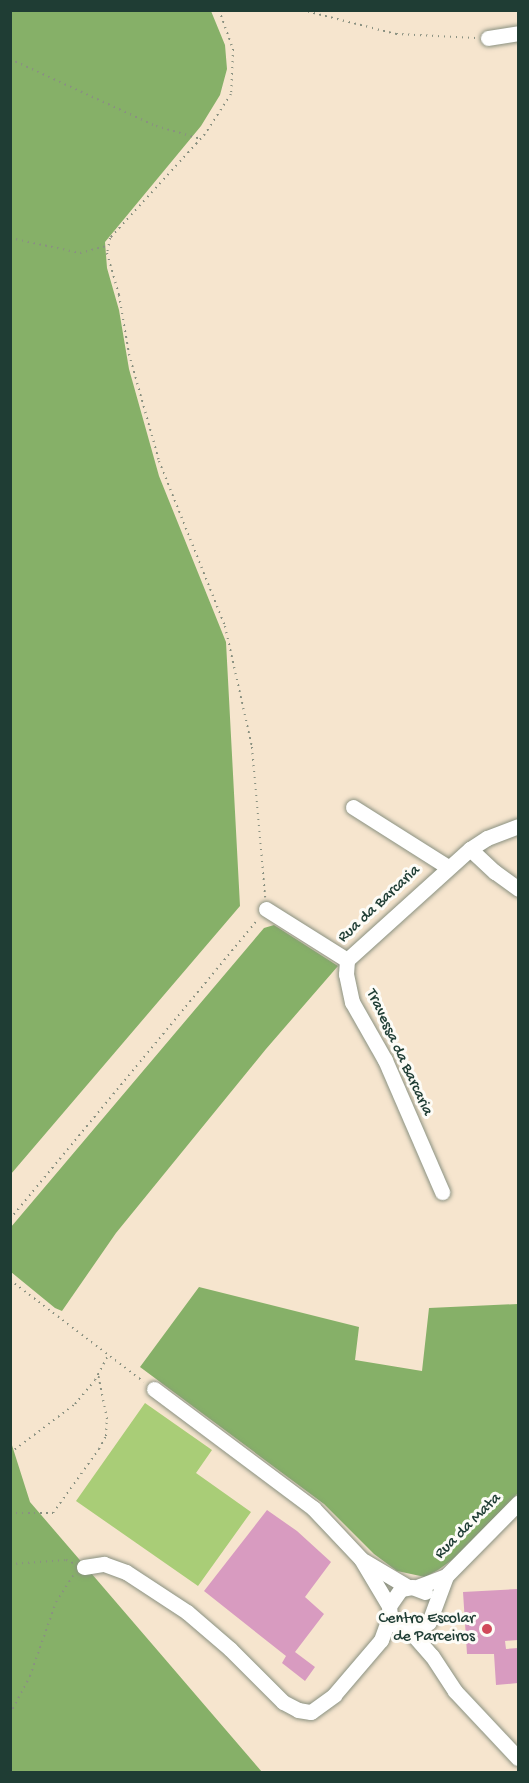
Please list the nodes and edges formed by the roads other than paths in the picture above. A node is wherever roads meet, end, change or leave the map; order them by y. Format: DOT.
graph roads {
  1 [pos="519,33"];
  2 [pos="488,38"];
  3 [pos="353,807"];
  4 [pos="519,826"];
  5 [pos="470,849"];
  6 [pos="448,867"];
  7 [pos="519,889"];
  8 [pos="266,909"];
  9 [pos="347,960"];
  10 [pos="442,1192"];
  11 [pos="154,1389"];
  12 [pos="519,1503"];
  13 [pos="361,1559"];
  14 [pos="84,1567"];
  15 [pos="446,1576"];
  16 [pos="412,1587"];
  17 [pos="390,1610"];
  18 [pos="431,1616"];
  19 [pos="406,1630"];
  20 [pos="381,1640"];
  21 [pos="432,1656"];
  22 [pos="519,1758"];
  1 -- 2 [label="street"];
  3 -- 6 [label="street"];
  4 -- 5 [label="street, Rua da Barcaria"];
  5 -- 6 [label="street, Rua da Barcaria"];
  5 -- 7 [label="street"];
  6 -- 9 [label="street, Rua da Barcaria"];
  8 -- 9 [label="street, Rua da Barcaria"];
  9 -- 10 [label="street, Travessa da Barcaria"];
  11 -- 13 [label="street"];
  12 -- 15 [label="street, Rua da Mata"];
  13 -- 16 [label="street"];
  13 -- 17 [label="street"];
  14 -- 20 [label="street"];
  15 -- 16 [label="street, Rua da Mata"];
  15 -- 18 [label="street, Rua da Mata"];
  16 -- 17 [label="street"];
  16 -- 18 [label="street"];
  17 -- 19 [label="street"];
  17 -- 20 [label="street"];
  18 -- 19 [label="street"];
  18 -- 21 [label="street"];
  19 -- 20 [label="street"];
  19 -- 21 [label="street"];
  21 -- 22 [label="street"];
}
